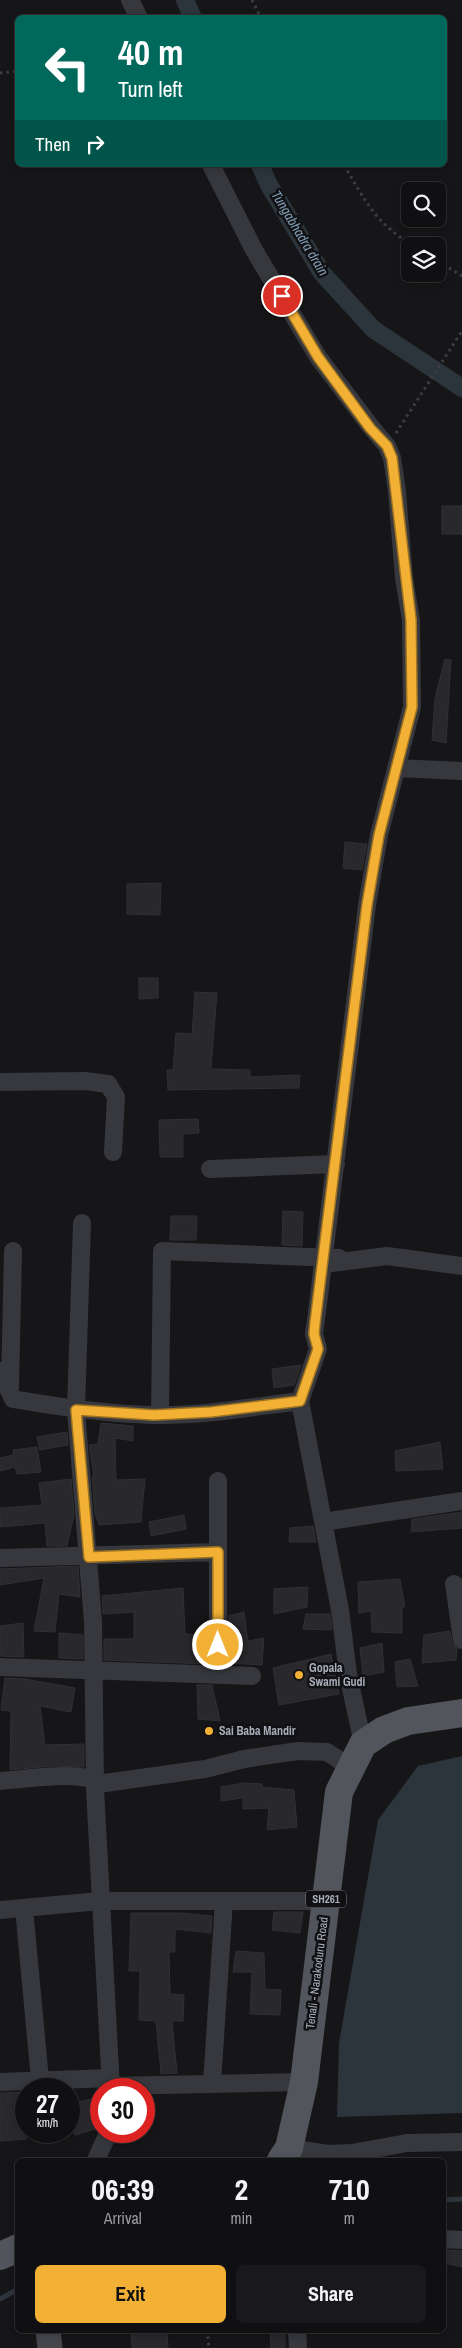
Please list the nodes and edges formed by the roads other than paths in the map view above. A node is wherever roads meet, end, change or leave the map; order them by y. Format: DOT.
graph roads {
  1 [pos="130,0"];
  2 [pos="138,15"];
  3 [pos="212,167"];
  4 [pos="396,768"];
  5 [pos="462,771"];
  6 [pos="0,1082"];
  7 [pos="113,1152"];
  8 [pos="336,1164"];
  9 [pos="210,1169"];
  10 [pos="82,1223"];
  11 [pos="13,1251"];
  12 [pos="324,1260"];
  13 [pos="462,1266"];
  14 [pos="0,1371"];
  15 [pos="7,1398"];
  16 [pos="300,1401"];
  17 [pos="76,1410"];
  18 [pos="160,1414"];
  19 [pos="218,1481"];
  20 [pos="462,1501"];
  21 [pos="323,1522"];
  22 [pos="218,1552"];
  23 [pos="89,1557"];
  24 [pos="0,1558"];
  25 [pos="454,1584"];
  26 [pos="462,1640"];
  27 [pos="0,1667"];
  28 [pos="94,1669"];
  29 [pos="218,1675"];
  30 [pos="252,1676"];
  31 [pos="462,1713"];
  32 [pos="357,1755"];
  33 [pos="94,1778"];
  34 [pos="0,1781"];
  35 [pos="100,1901"];
  36 [pos="224,1901"];
  37 [pos="326,1901"];
  38 [pos="24,1908"];
  39 [pos="0,1910"];
  40 [pos="40,2078"];
  41 [pos="111,2078"];
  42 [pos="15,2081"];
  43 [pos="0,2082"];
  44 [pos="304,2082"];
  45 [pos="155,2084"];
  46 [pos="212,2084"];
  47 [pos="462,2142"];
  48 [pos="104,2143"];
  49 [pos="285,2154"];
  50 [pos="97,2158"];
  51 [pos="446,2239"];
  52 [pos="462,2240"];
  53 [pos="15,2249"];
  54 [pos="0,2256"];
  55 [pos="48,2333"];
  56 [pos="297,2333"];
  57 [pos="50,2348"];
  58 [pos="298,2348"];
  1 -- 2 [label="street"];
  3 -- 4 [label="street"];
  4 -- 5 [label="street"];
  4 -- 8 [label="street"];
  6 -- 7 [label="street"];
  8 -- 9 [label="street"];
  8 -- 12 [label="street"];
  10 -- 17 [label="street"];
  11 -- 15 [label="street"];
  12 -- 13 [label="street"];
  12 -- 16 [label="street"];
  12 -- 18 [label="street"];
  14 -- 15 [label="street"];
  15 -- 17 [label="street"];
  16 -- 18 [label="street"];
  16 -- 21 [label="street"];
  17 -- 18 [label="street"];
  17 -- 23 [label="street"];
  19 -- 22 [label="street"];
  20 -- 21 [label="street"];
  21 -- 32 [label="street"];
  22 -- 23 [label="street"];
  22 -- 29 [label="street"];
  23 -- 24 [label="street"];
  23 -- 28 [label="street"];
  25 -- 26 [label="street"];
  27 -- 28 [label="street"];
  28 -- 29 [label="street"];
  28 -- 33 [label="street"];
  29 -- 30 [label="street"];
  31 -- 32 [label="main road"];
  32 -- 33 [label="street"];
  32 -- 37 [label="main road, Tenali - Narakoduru Road / SH261"];
  33 -- 34 [label="street"];
  33 -- 35 [label="street"];
  35 -- 36 [label="street"];
  35 -- 38 [label="street"];
  35 -- 41 [label="street"];
  36 -- 37 [label="street"];
  36 -- 46 [label="street"];
  37 -- 44 [label="main road, Tenali - Narakoduru Road / SH261"];
  38 -- 39 [label="street"];
  38 -- 40 [label="street"];
  42 -- 43 [label="street"];
  44 -- 46 [label="street"];
  44 -- 49 [label="main road, Tenali - Narakoduru Road / SH261"];
  45 -- 46 [label="street"];
  47 -- 49 [label="street"];
  48 -- 50 [label="street"];
  51 -- 52 [label="street"];
  53 -- 54 [label="main road"];
  55 -- 57 [label="main road"];
  56 -- 58 [label="street"];
}
